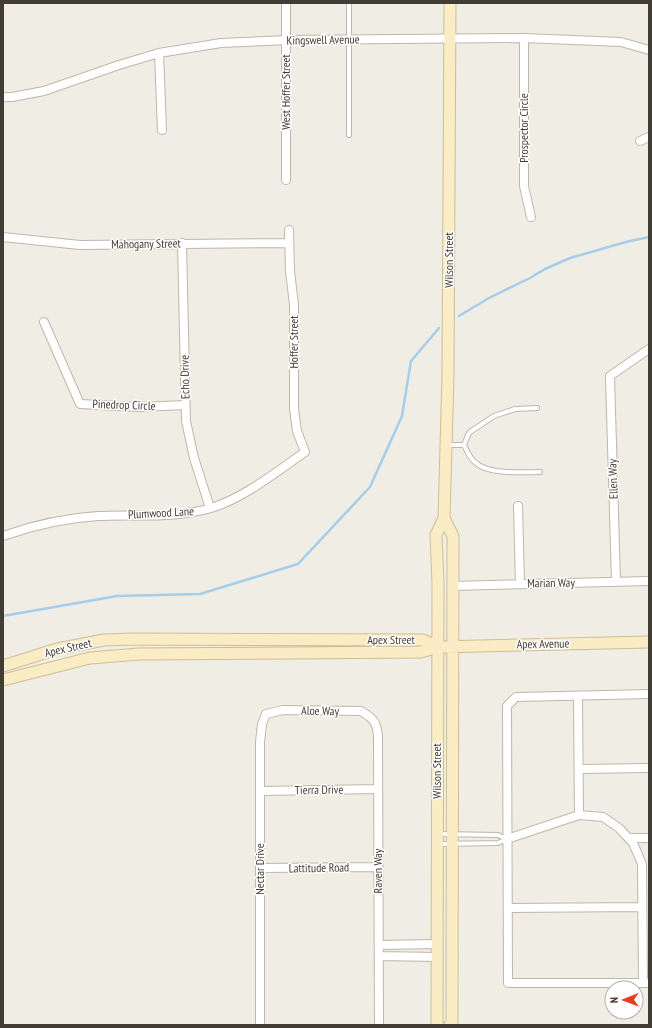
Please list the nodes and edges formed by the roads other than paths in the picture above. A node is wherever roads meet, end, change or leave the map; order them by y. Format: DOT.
graph roads {
  1 [pos="286,3"];
  2 [pos="349,3"];
  3 [pos="450,3"];
  4 [pos="450,38"];
  5 [pos="524,38"];
  6 [pos="349,39"];
  7 [pos="286,40"];
  8 [pos="649,50"];
  9 [pos="159,52"];
  10 [pos="3,97"];
  11 [pos="162,130"];
  12 [pos="350,135"];
  13 [pos="649,138"];
  14 [pos="640,141"];
  15 [pos="286,180"];
  16 [pos="531,218"];
  17 [pos="289,230"];
  18 [pos="3,237"];
  19 [pos="289,243"];
  20 [pos="182,244"];
  21 [pos="44,322"];
  22 [pos="649,349"];
  23 [pos="185,405"];
  24 [pos="538,408"];
  25 [pos="446,445"];
  26 [pos="464,445"];
  27 [pos="305,452"];
  28 [pos="540,472"];
  29 [pos="518,506"];
  30 [pos="210,508"];
  31 [pos="444,518"];
  32 [pos="3,535"];
  33 [pos="649,581"];
  34 [pos="616,582"];
  35 [pos="520,584"];
  36 [pos="452,586"];
  37 [pos="649,642"];
  38 [pos="452,646"];
  39 [pos="438,647"];
  40 [pos="3,666"];
  41 [pos="3,680"];
  42 [pos="649,694"];
  43 [pos="578,696"];
  44 [pos="266,714"];
  45 [pos="372,718"];
  46 [pos="649,768"];
  47 [pos="579,769"];
  48 [pos="378,789"];
  49 [pos="260,791"];
  50 [pos="579,814"];
  51 [pos="629,838"];
  52 [pos="649,838"];
  53 [pos="437,839"];
  54 [pos="452,839"];
  55 [pos="507,839"];
  56 [pos="378,867"];
  57 [pos="260,868"];
  58 [pos="642,907"];
  59 [pos="508,908"];
  60 [pos="436,944"];
  61 [pos="378,945"];
  62 [pos="379,956"];
  63 [pos="436,957"];
  64 [pos="646,983"];
  65 [pos="260,1025"];
  66 [pos="378,1025"];
  67 [pos="438,1025"];
  68 [pos="450,1025"];
  1 -- 7 [label="street, West Hoffer Street"];
  2 -- 6 [label="lane"];
  3 -- 4 [label="street, Wilson Street"];
  4 -- 5 [label="street, Kingswell Avenue"];
  4 -- 6 [label="street, Kingswell Avenue"];
  4 -- 25 [label="street, Wilson Street"];
  5 -- 8 [label="street, Kingswell Avenue"];
  5 -- 16 [label="street, Prospector Circle"];
  6 -- 7 [label="street, Kingswell Avenue"];
  6 -- 12 [label="lane"];
  7 -- 9 [label="street, Kingswell Avenue"];
  7 -- 15 [label="street, West Hoffer Street"];
  9 -- 10 [label="street, Kingswell Avenue"];
  9 -- 11 [label="street"];
  13 -- 14 [label="street"];
  17 -- 19 [label="street, Hoffer Street"];
  18 -- 20 [label="street, Mahogany Street"];
  19 -- 20 [label="street, Mahogany Street"];
  19 -- 27 [label="street, Hoffer Street"];
  20 -- 23 [label="street, Echo Drive"];
  21 -- 23 [label="street, Pinedrop Circle"];
  22 -- 34 [label="street, Ellen Way"];
  23 -- 30 [label="street, Echo Drive"];
  24 -- 26 [label="lane"];
  25 -- 26 [label="lane"];
  25 -- 31 [label="street, Wilson Street"];
  26 -- 28 [label="lane"];
  27 -- 30 [label="street, Plumwood Lane"];
  29 -- 35 [label="street"];
  30 -- 32 [label="street, Plumwood Lane"];
  31 -- 36 [label="street, Wilson Street"];
  31 -- 39 [label="street, Wilson Street"];
  33 -- 34 [label="street, Marian Way"];
  34 -- 35 [label="street, Marian Way"];
  35 -- 36 [label="street, Marian Way"];
  36 -- 38 [label="street, Wilson Street"];
  37 -- 38 [label="street, Apex Avenue"];
  38 -- 39 [label="street, Apex Avenue"];
  38 -- 54 [label="street, Wilson Street"];
  39 -- 40 [label="street, Apex Street"];
  39 -- 41 [label="street, Apex Street"];
  39 -- 53 [label="street, Wilson Street"];
  42 -- 43 [label="street"];
  43 -- 47 [label="street"];
  43 -- 55 [label="street"];
  44 -- 45 [label="street, Aloe Way"];
  44 -- 49 [label="street, Nectar Drive"];
  45 -- 48 [label="street, Raven Way"];
  46 -- 47 [label="street"];
  47 -- 50 [label="street"];
  48 -- 49 [label="street, Tierra Drive"];
  48 -- 56 [label="street, Raven Way"];
  49 -- 57 [label="street, Nectar Drive"];
  50 -- 51 [label="street"];
  50 -- 55 [label="street"];
  51 -- 52 [label="street"];
  51 -- 58 [label="street"];
  53 -- 54 [label="lane"];
  53 -- 54 [label="lane"];
  53 -- 60 [label="street, Wilson Street"];
  54 -- 55 [label="lane"];
  54 -- 55 [label="lane"];
  54 -- 68 [label="street, Wilson Street"];
  55 -- 59 [label="street"];
  56 -- 57 [label="street, Lattitude Road"];
  56 -- 61 [label="street, Raven Way"];
  57 -- 65 [label="street, Nectar Drive"];
  58 -- 59 [label="street"];
  58 -- 64 [label="street"];
  59 -- 64 [label="street"];
  60 -- 61 [label="street"];
  60 -- 63 [label="street, Wilson Street"];
  61 -- 62 [label="street, Raven Way"];
  62 -- 63 [label="street"];
  62 -- 66 [label="street, Raven Way"];
  63 -- 67 [label="street, Wilson Street"];
}
